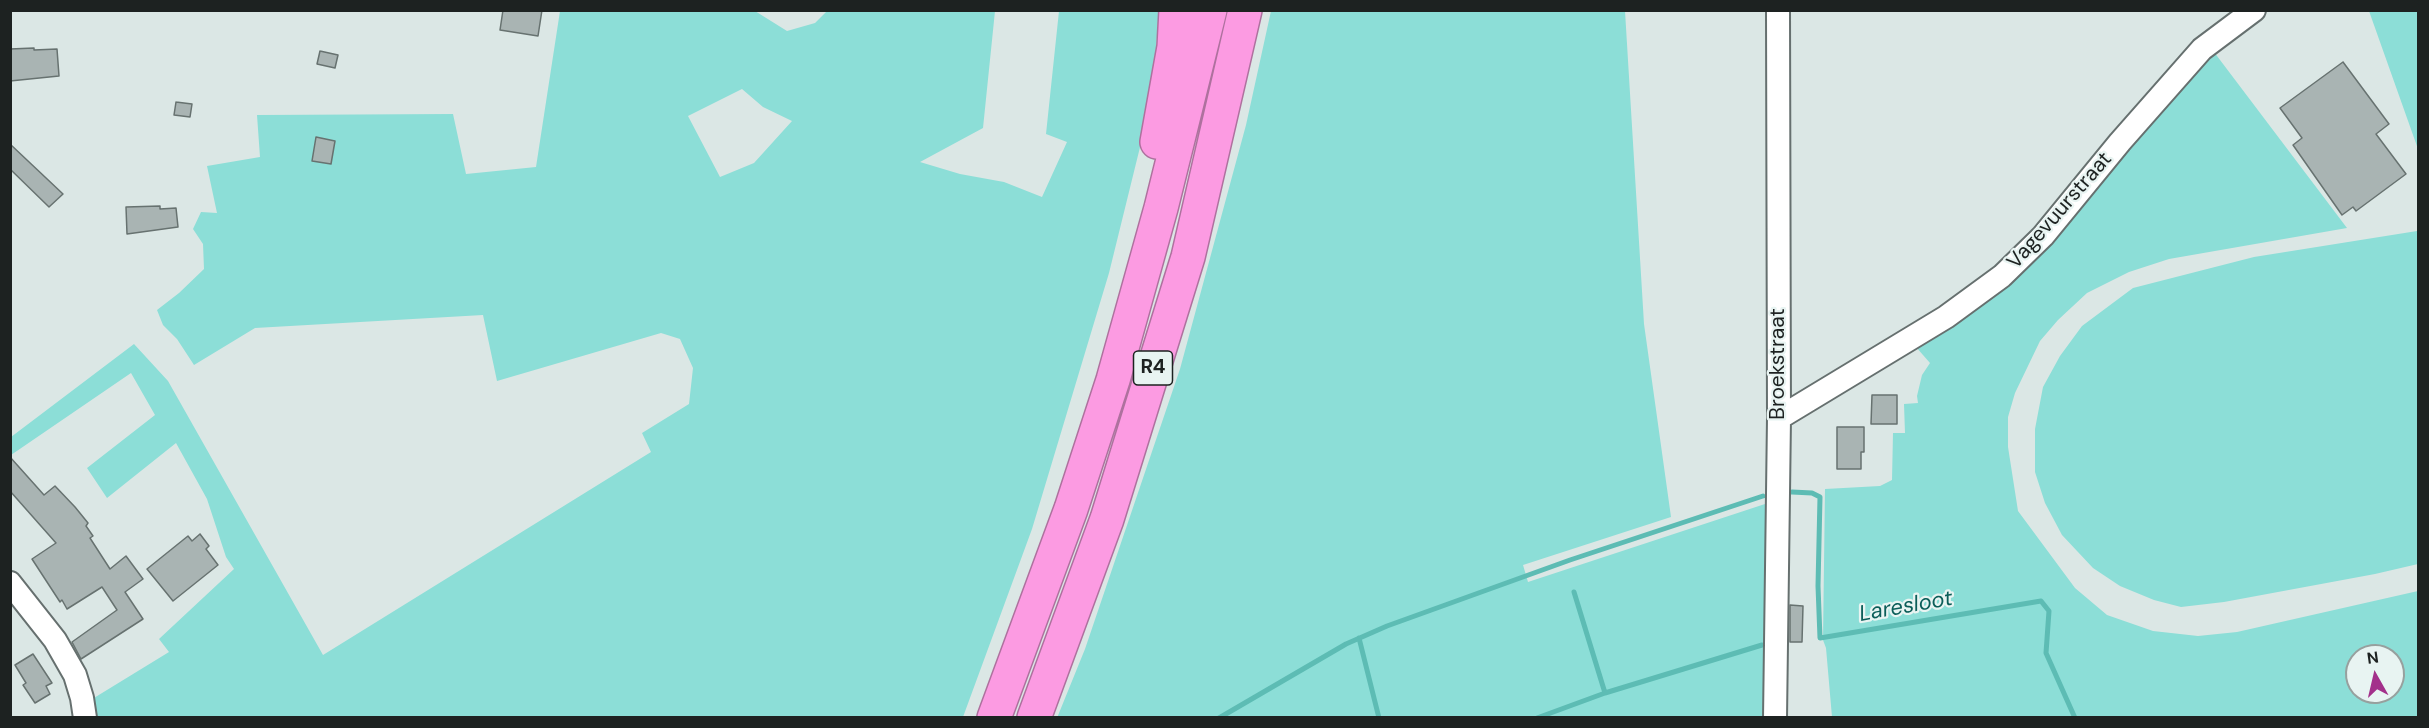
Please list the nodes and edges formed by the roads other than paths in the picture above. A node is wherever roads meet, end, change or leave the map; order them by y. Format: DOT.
graph roads {
  1 [pos="1176,10"];
  2 [pos="1210,10"];
  3 [pos="1245,10"];
  4 [pos="1778,10"];
  5 [pos="2254,10"];
  6 [pos="1161,208"];
  7 [pos="1779,418"];
  8 [pos="10,583"];
  9 [pos="85,717"];
  10 [pos="994,717"];
  11 [pos="1034,717"];
  12 [pos="1775,717"];
  1 -- 6 [label="highway"];
  2 -- 6 [label="highway, R4"];
  3 -- 11 [label="highway, R4"];
  4 -- 7 [label="street, Broekstraat"];
  5 -- 7 [label="street, Vagevuurstraat"];
  6 -- 10 [label="highway, R4"];
  7 -- 12 [label="street, Broekstraat"];
  8 -- 9 [label="street"];
}
